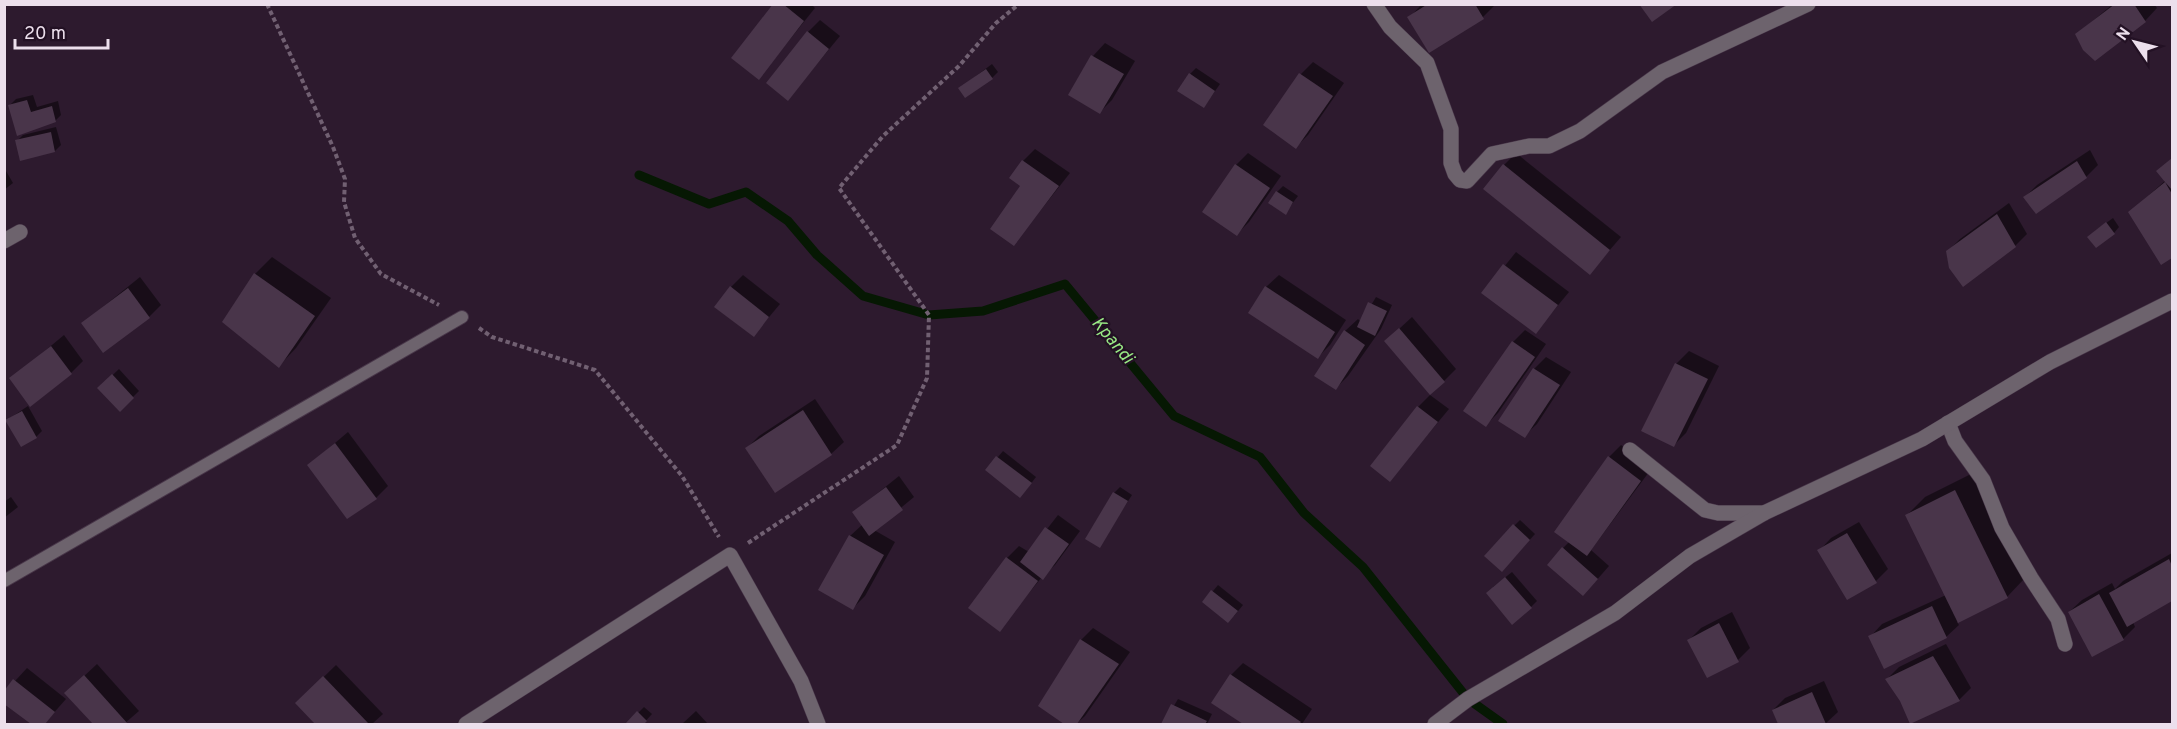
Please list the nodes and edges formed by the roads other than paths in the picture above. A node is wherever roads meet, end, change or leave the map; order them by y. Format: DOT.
graph roads {
  1 [pos="1374,4"];
  2 [pos="1808,4"];
  3 [pos="20,232"];
  4 [pos="4,241"];
  5 [pos="2172,301"];
  6 [pos="462,317"];
  7 [pos="1948,423"];
  8 [pos="1629,450"];
  9 [pos="1764,513"];
  10 [pos="4,581"];
  11 [pos="2065,644"];
  12 [pos="466,724"];
  13 [pos="818,724"];
  14 [pos="1435,724"];
  1 -- 2 [label="street"];
  3 -- 4 [label="street"];
  5 -- 7 [label="street"];
  6 -- 10 [label="lane"];
  7 -- 9 [label="street"];
  7 -- 11 [label="street"];
  8 -- 9 [label="street"];
  9 -- 14 [label="street"];
  12 -- 13 [label="street"];
}
